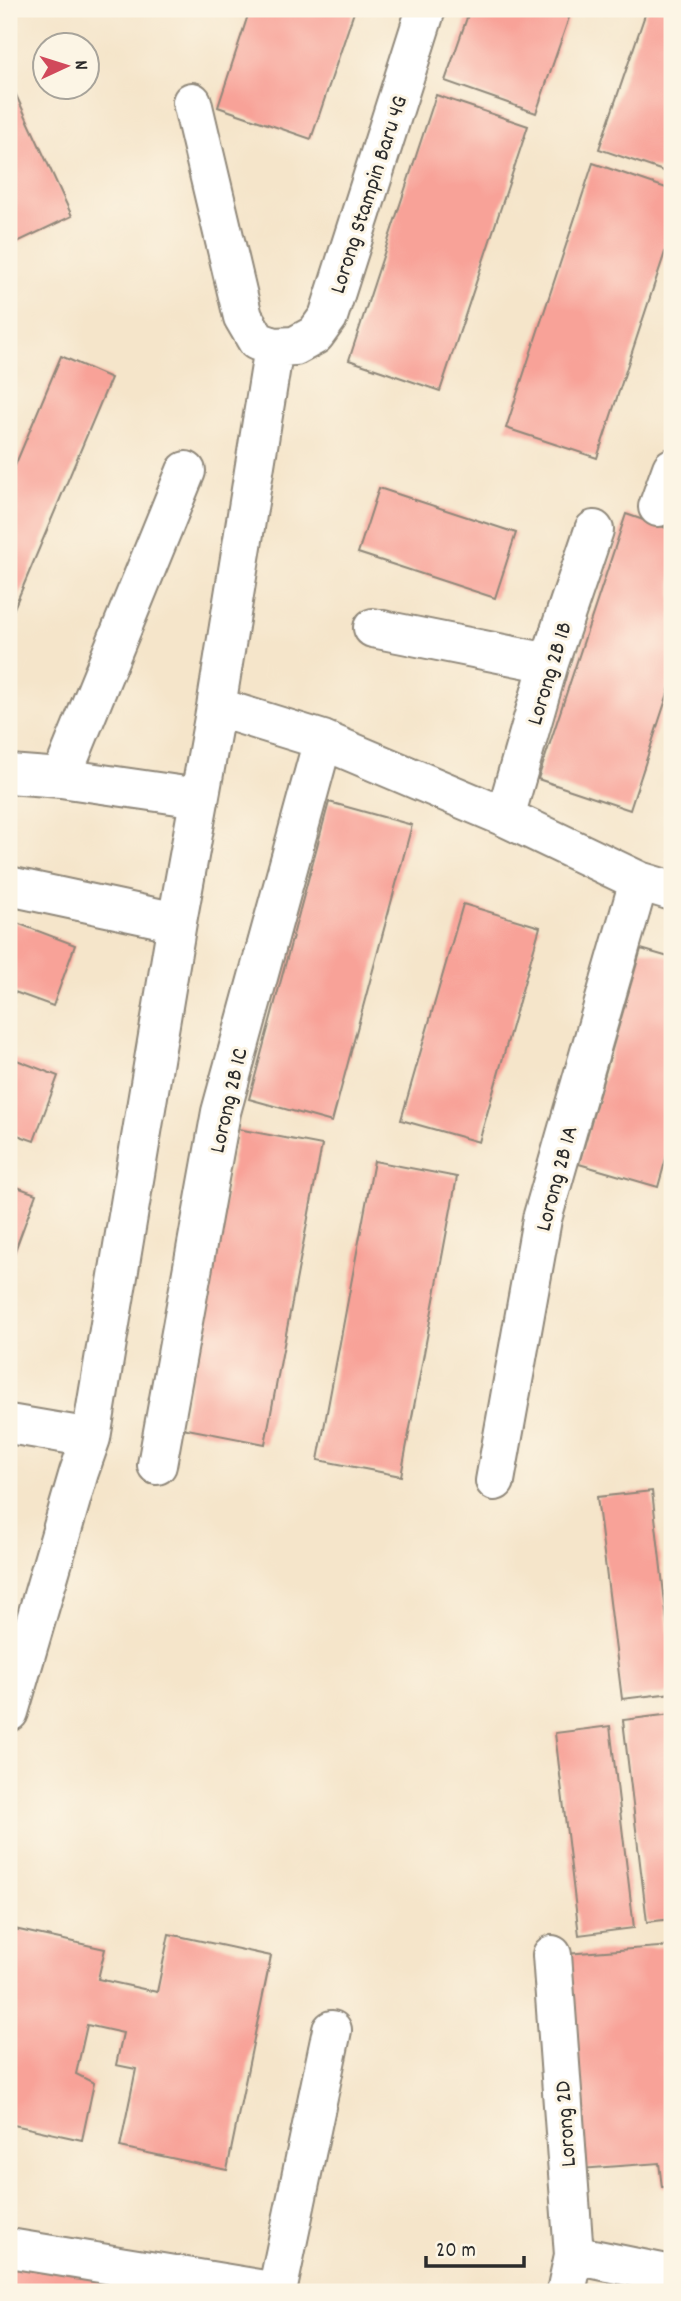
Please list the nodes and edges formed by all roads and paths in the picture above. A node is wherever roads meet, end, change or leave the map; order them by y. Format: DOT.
graph roads {
  1 [pos="426,9"];
  2 [pos="192,102"];
  3 [pos="274,346"];
  4 [pos="672,468"];
  5 [pos="186,471"];
  6 [pos="658,507"];
  7 [pos="594,530"];
  8 [pos="373,628"];
  9 [pos="549,663"];
  10 [pos="216,707"];
  11 [pos="323,740"];
  12 [pos="9,774"];
  13 [pos="61,779"];
  14 [pos="200,799"];
  15 [pos="505,817"];
  16 [pos="9,886"];
  17 [pos="655,886"];
  18 [pos="177,922"];
  19 [pos="9,1424"];
  20 [pos="92,1438"];
  21 [pos="157,1465"];
  22 [pos="495,1481"];
  23 [pos="9,1712"];
  24 [pos="552,1955"];
  25 [pos="332,2031"];
  26 [pos="9,2248"];
  27 [pos="575,2255"];
  28 [pos="672,2274"];
  29 [pos="220,2287"];
  30 [pos="277,2292"];
  31 [pos="566,2292"];
  1 -- 3 [label="street, Lorong Stampin Baru 4G"];
  2 -- 3 [label="street"];
  3 -- 10 [label="street"];
  4 -- 6 [label="street"];
  5 -- 13 [label="street"];
  7 -- 9 [label="street, Lorong 2B 1B"];
  8 -- 9 [label="street"];
  9 -- 15 [label="street, Lorong 2B 1B"];
  10 -- 11 [label="street"];
  10 -- 14 [label="street"];
  11 -- 15 [label="street"];
  11 -- 21 [label="street, Lorong 2B 1C"];
  12 -- 13 [label="street"];
  13 -- 14 [label="street"];
  14 -- 18 [label="street"];
  15 -- 17 [label="street"];
  16 -- 18 [label="street"];
  17 -- 22 [label="street, Lorong 2B 1A"];
  18 -- 20 [label="street"];
  19 -- 20 [label="street"];
  20 -- 23 [label="street"];
  24 -- 27 [label="street, Lorong 2D"];
  25 -- 30 [label="street"];
  26 -- 29 [label="street"];
  27 -- 28 [label="street"];
  27 -- 31 [label="street, Lorong 2D"];
  29 -- 30 [label="street"];
}
